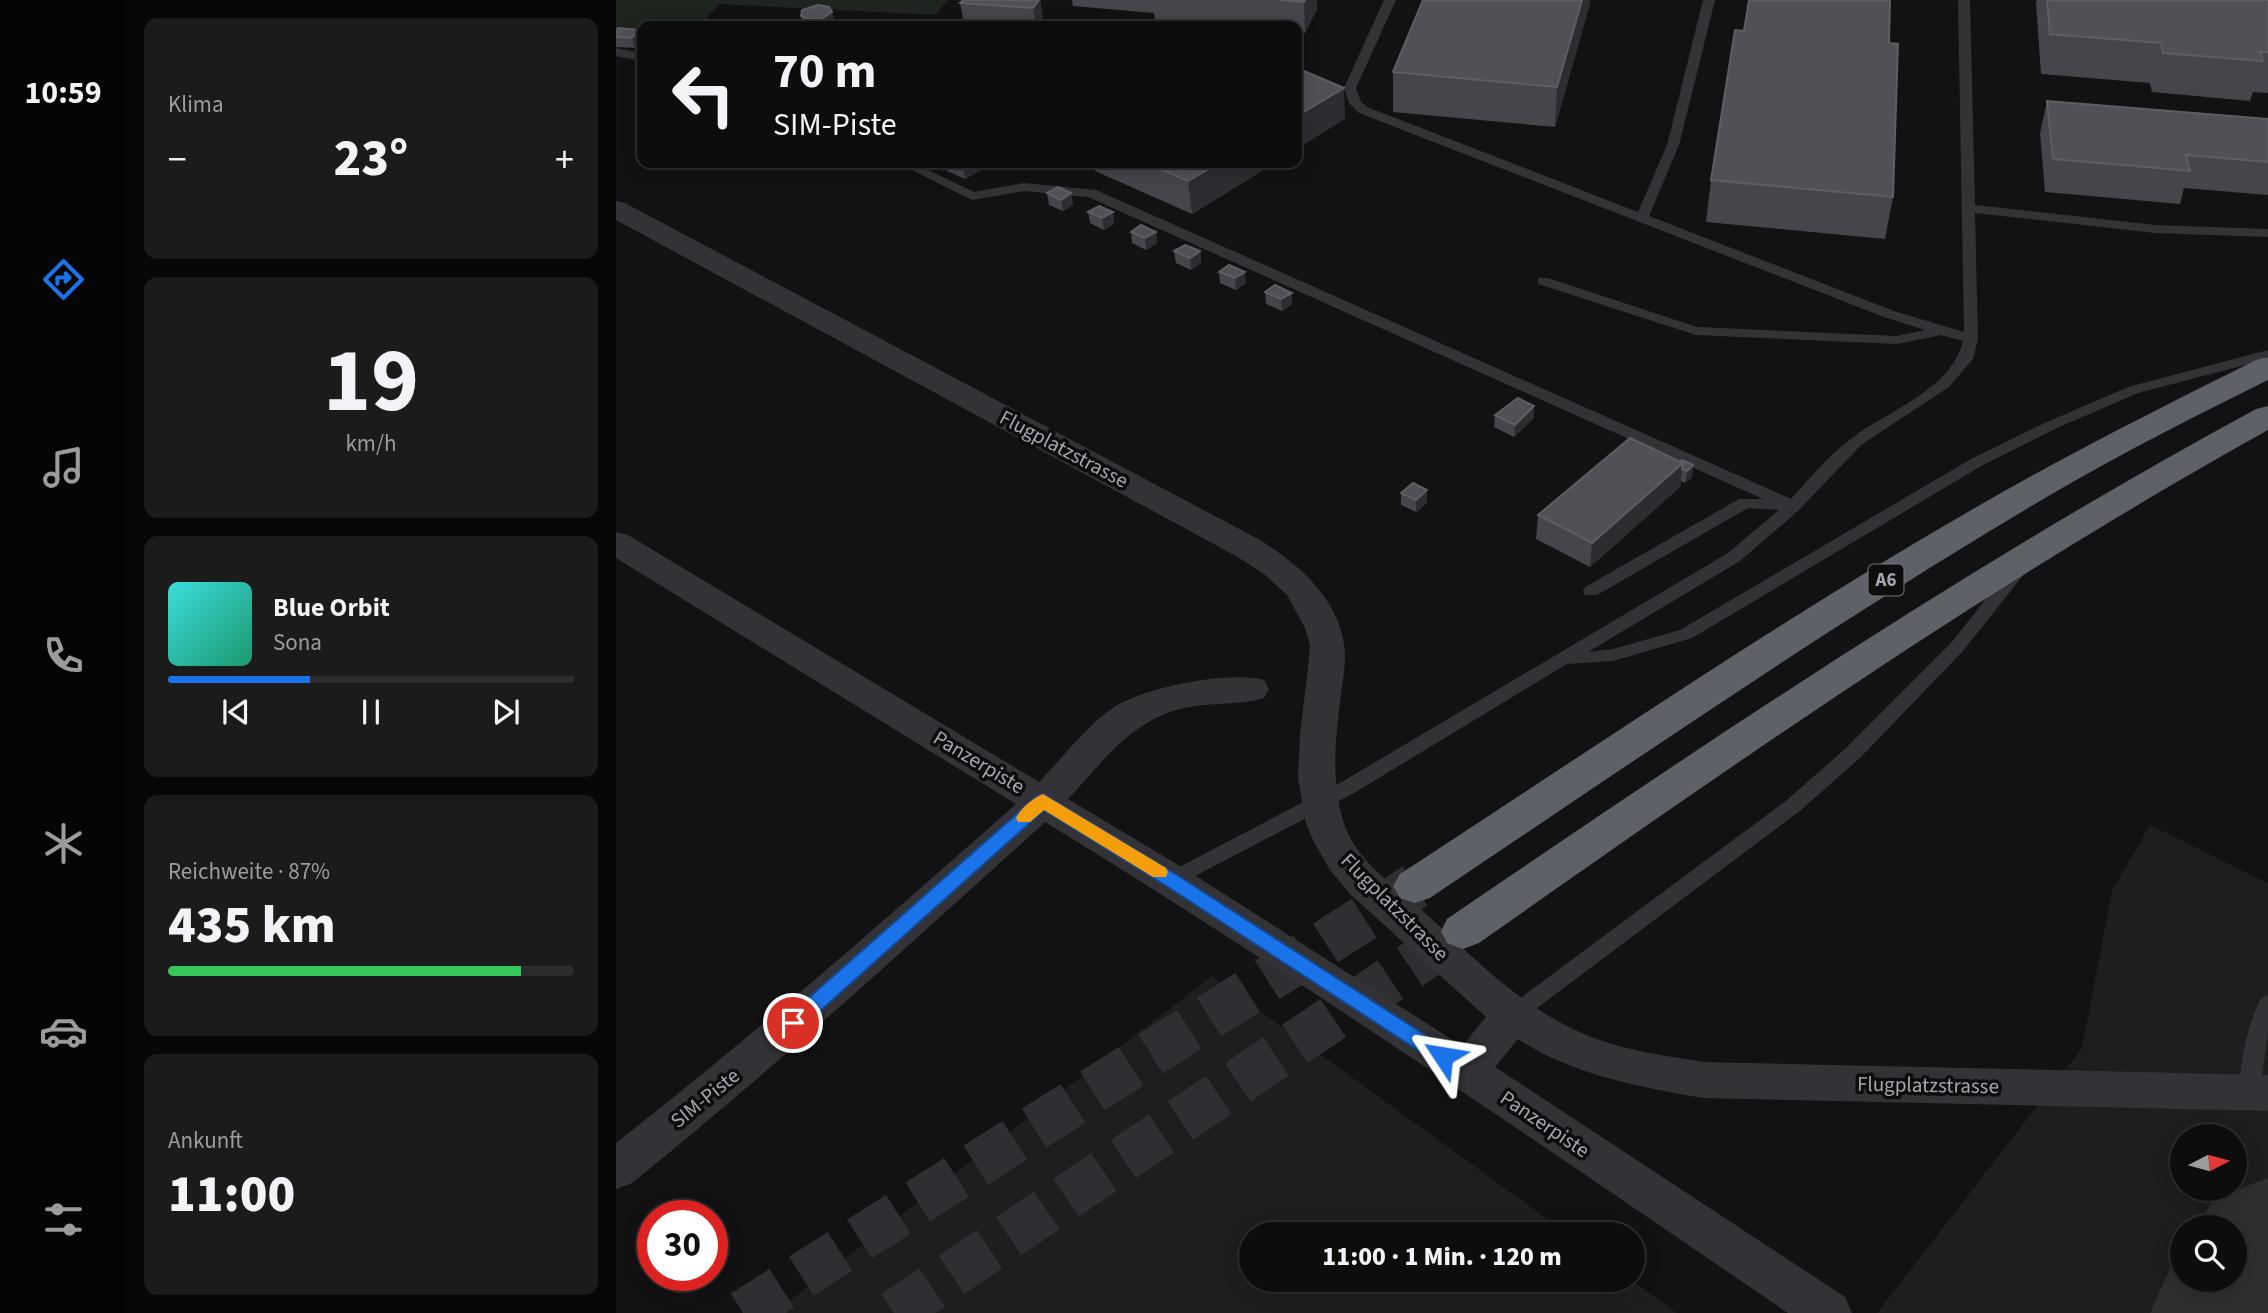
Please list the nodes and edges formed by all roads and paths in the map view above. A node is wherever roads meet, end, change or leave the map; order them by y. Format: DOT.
graph roads {
  1 [pos="1390,0"];
  2 [pos="1709,0"];
  3 [pos="1964,0"];
  4 [pos="616,52"];
  5 [pos="637,56"];
  6 [pos="914,168"];
  7 [pos="1967,208"];
  8 [pos="616,209"];
  9 [pos="1643,218"];
  10 [pos="2268,233"];
  11 [pos="1543,281"];
  12 [pos="1942,331"];
  13 [pos="1971,339"];
  14 [pos="2268,354"];
  15 [pos="2268,367"];
  16 [pos="2268,416"];
  17 [pos="1793,506"];
  18 [pos="616,543"];
  19 [pos="2040,544"];
  20 [pos="1591,591"];
  21 [pos="1563,661"];
  22 [pos="1251,689"];
  23 [pos="1043,801"];
  24 [pos="1320,802"];
  25 [pos="1171,880"];
  26 [pos="1415,887"];
  27 [pos="1463,931"];
  28 [pos="2268,1004"];
  29 [pos="1514,1014"];
  30 [pos="1466,1071"];
  31 [pos="2258,1092"];
  32 [pos="616,1169"];
  33 [pos="1828,1313"];
  1 -- 9 [label="lane"];
  2 -- 9 [label="lane"];
  3 -- 7 [label="lane"];
  4 -- 5 [label="lane"];
  6 -- 17 [label="lane"];
  7 -- 10 [label="lane"];
  7 -- 13 [label="lane"];
  8 -- 24 [label="street, Flugplatzstrasse"];
  9 -- 12 [label="lane"];
  11 -- 12 [label="lane"];
  12 -- 13 [label="lane"];
  13 -- 17 [label="lane"];
  14 -- 21 [label="lane"];
  15 -- 26 [label="highway, A6"];
  16 -- 19 [label="highway, A6"];
  17 -- 20 [label="lane"];
  17 -- 21 [label="lane"];
  18 -- 23 [label="street, Panzerpiste"];
  19 -- 27 [label="highway, A6"];
  19 -- 29 [label="lane"];
  21 -- 24 [label="lane"];
  22 -- 23 [label="street, SIM-Piste"];
  23 -- 25 [label="street, Panzerpiste"];
  23 -- 32 [label="street, SIM-Piste"];
  24 -- 25 [label="lane"];
  24 -- 29 [label="street, Flugplatzstrasse"];
  25 -- 30 [label="street, Panzerpiste"];
  28 -- 31 [label="lane"];
  29 -- 30 [label="street"];
  29 -- 31 [label="street, Flugplatzstrasse"];
  30 -- 33 [label="street, Panzerpiste"];
}
